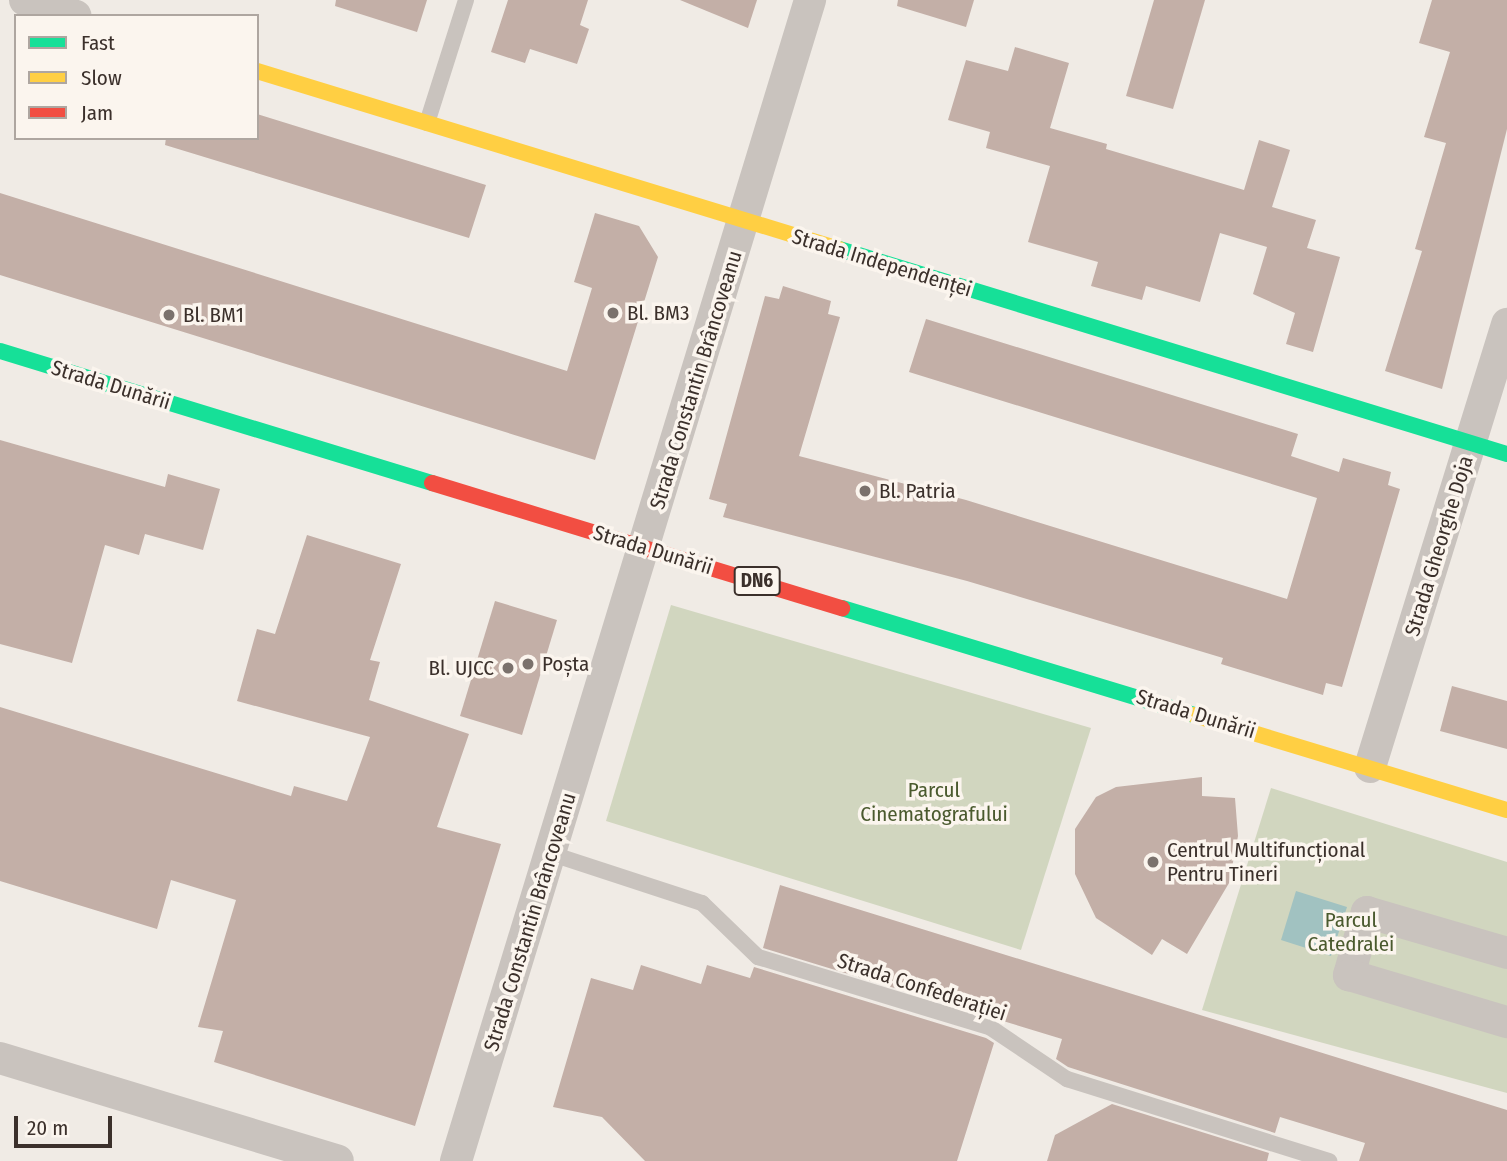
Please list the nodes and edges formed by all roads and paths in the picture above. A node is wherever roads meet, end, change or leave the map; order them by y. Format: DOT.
graph roads {
  1 [pos="25,0"];
  2 [pos="466,0"];
  3 [pos="810,0"];
  4 [pos="70,14"];
  5 [pos="259,72"];
  6 [pos="428,123"];
  7 [pos="745,221"];
  8 [pos="1507,324"];
  9 [pos="2,352"];
  10 [pos="1471,443"];
  11 [pos="1507,454"];
  12 [pos="646,547"];
  13 [pos="1370,767"];
  14 [pos="1507,810"];
  15 [pos="552,854"];
  16 [pos="1507,953"];
  17 [pos="1507,1022"];
  18 [pos="0,1058"];
  19 [pos="338,1161"];
  20 [pos="456,1161"];
  21 [pos="1329,1161"];
  1 -- 4 [label="street"];
  2 -- 6 [label="lane"];
  3 -- 7 [label="street, Strada Constantin Brâncoveanu"];
  5 -- 6 [label="main road, Strada Independenței"];
  6 -- 7 [label="main road, Strada Independenței"];
  7 -- 10 [label="main road, Strada Independenței"];
  7 -- 12 [label="street, Strada Constantin Brâncoveanu"];
  8 -- 10 [label="street, Strada Gheorghe Doja"];
  9 -- 12 [label="main road, Strada Dunării / DN6"];
  10 -- 11 [label="main road, Strada Independenței"];
  10 -- 13 [label="street, Strada Gheorghe Doja"];
  12 -- 13 [label="main road, Strada Dunării / DN6"];
  12 -- 15 [label="street, Strada Constantin Brâncoveanu"];
  13 -- 14 [label="main road, Strada Dunării / DN6"];
  15 -- 20 [label="street, Strada Constantin Brâncoveanu"];
  15 -- 21 [label="lane, Strada Confederației"];
  16 -- 17 [label="street"];
  18 -- 19 [label="street"];
}
